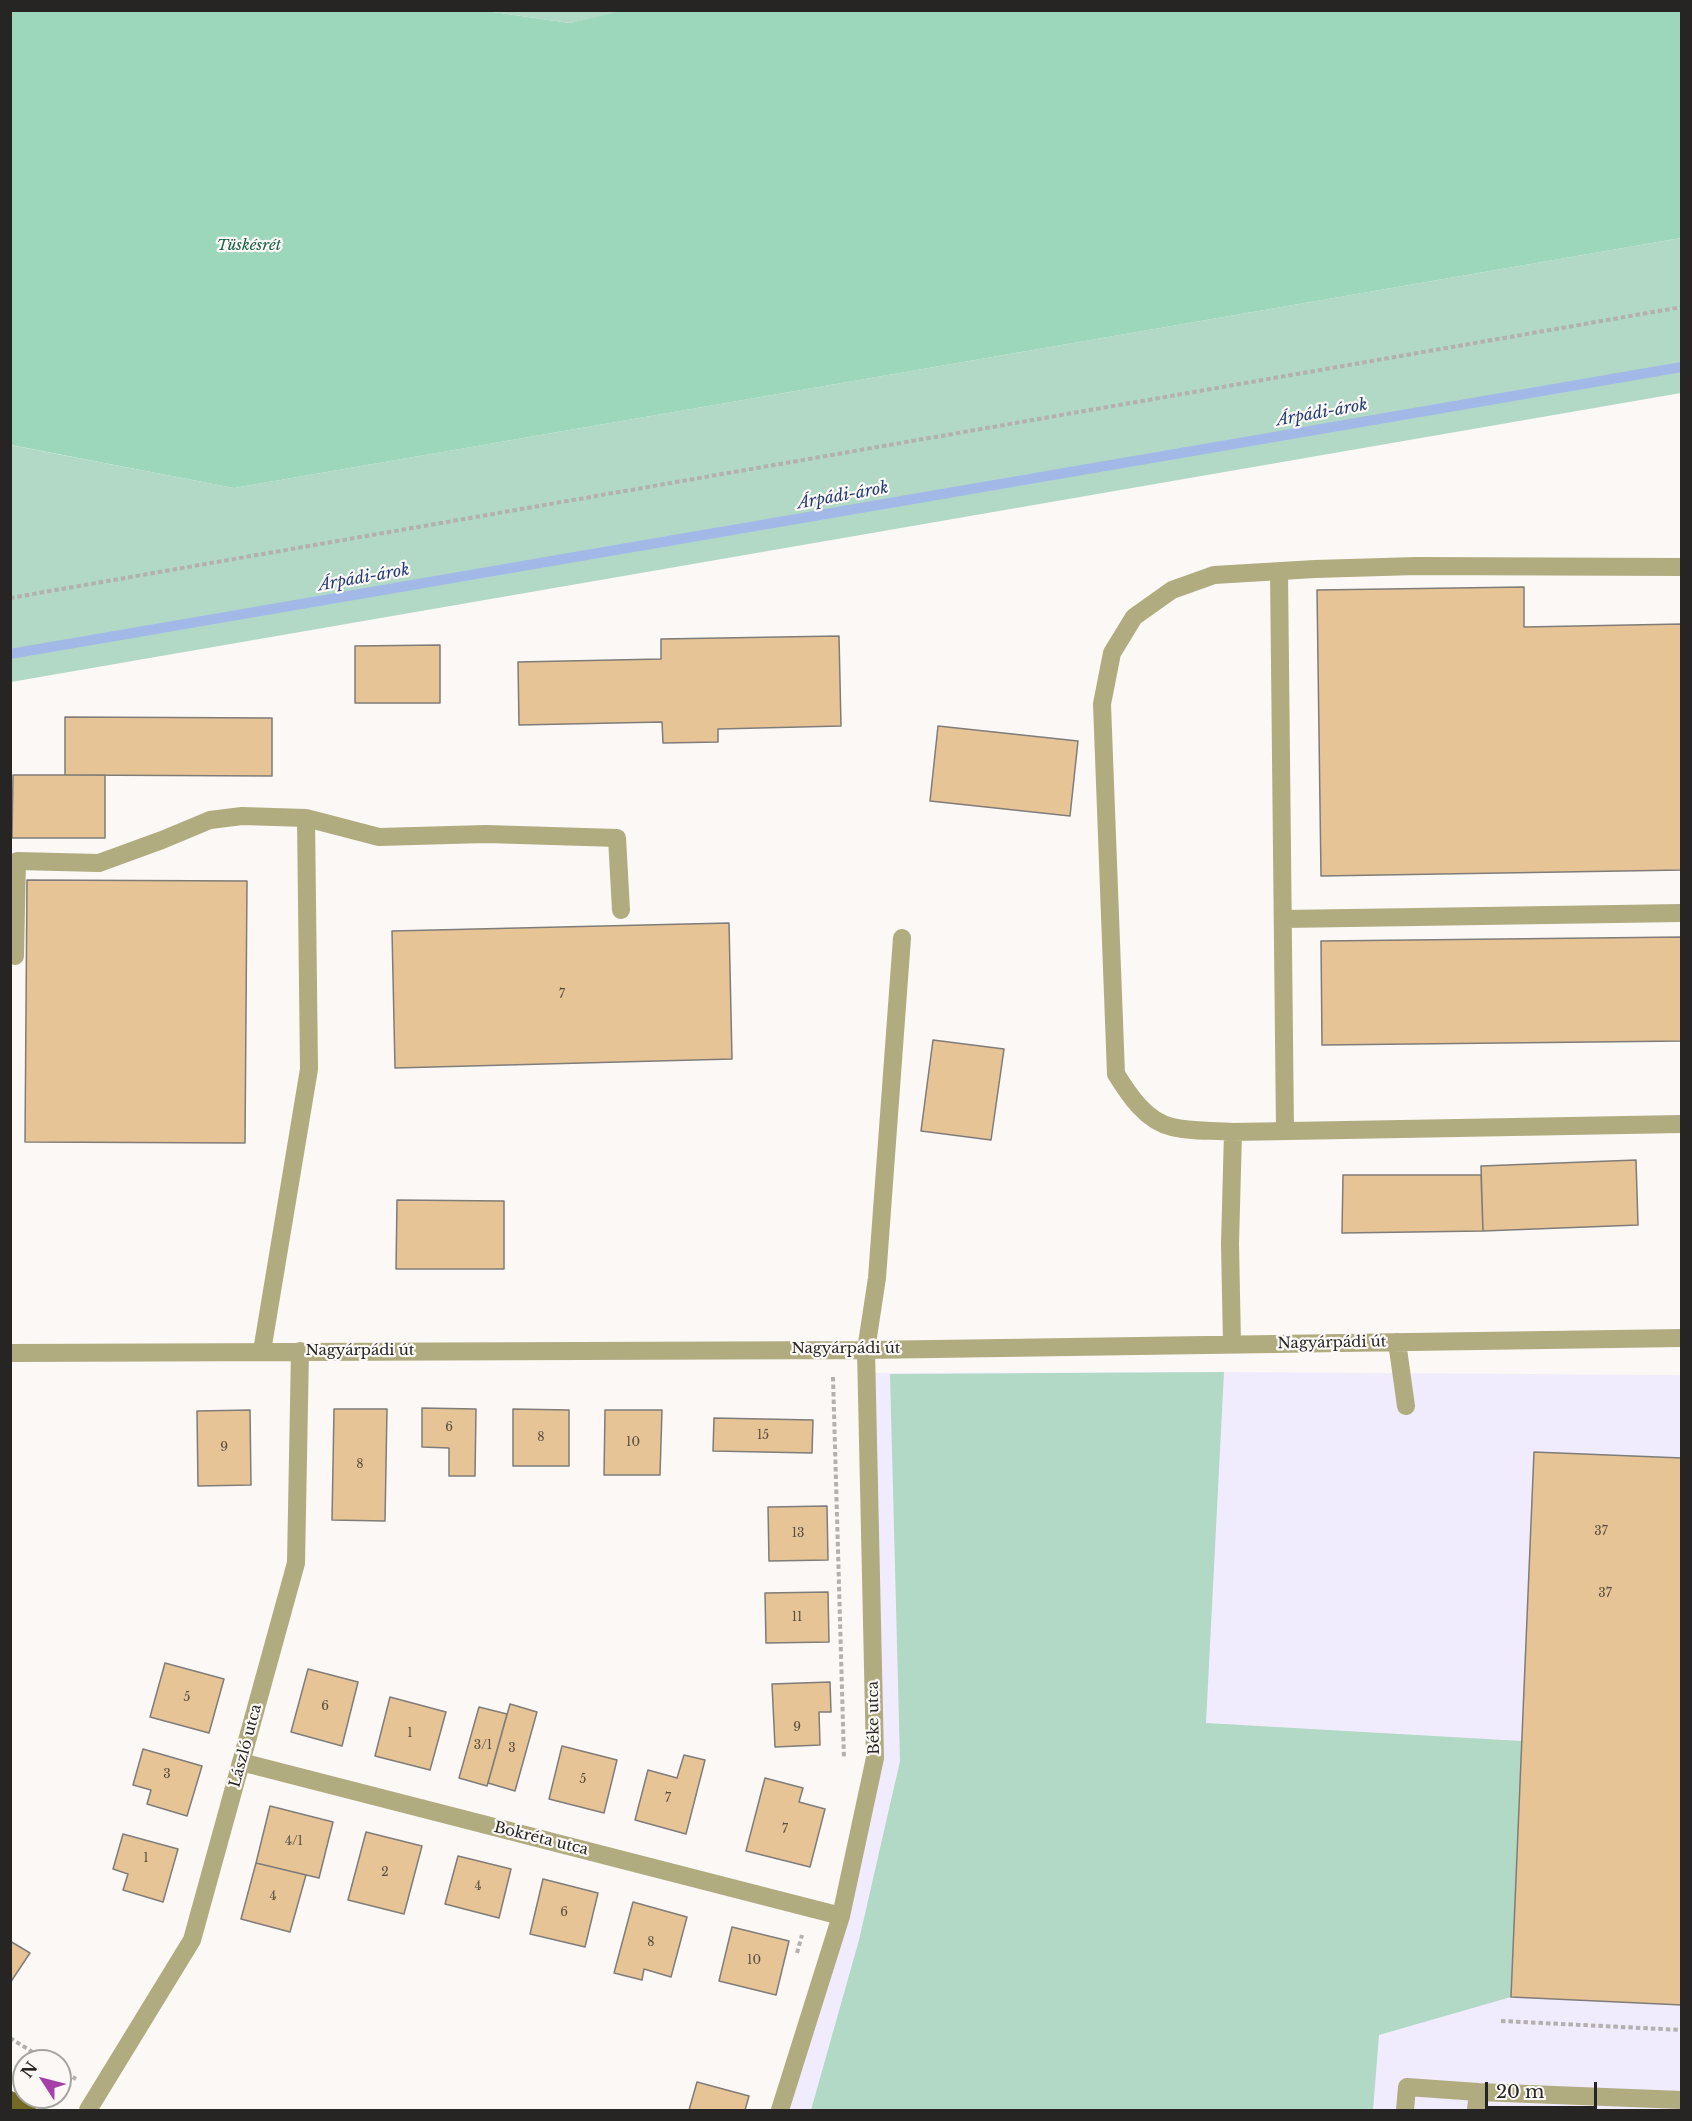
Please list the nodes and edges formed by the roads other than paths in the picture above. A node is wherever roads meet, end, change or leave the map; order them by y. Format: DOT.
graph roads {
  1 [pos="1682,567"];
  2 [pos="1279,571"];
  3 [pos="306,818"];
  4 [pos="621,910"];
  5 [pos="1682,913"];
  6 [pos="1283,919"];
  7 [pos="902,938"];
  8 [pos="15,956"];
  9 [pos="1682,1124"];
  10 [pos="1285,1131"];
  11 [pos="1233,1132"];
  12 [pos="1682,1338"];
  13 [pos="1397,1342"];
  14 [pos="1232,1344"];
  15 [pos="866,1350"];
  16 [pos="262,1351"];
  17 [pos="300,1351"];
  18 [pos="10,1353"];
  19 [pos="1406,1406"];
  20 [pos="241,1762"];
  21 [pos="841,1916"];
  22 [pos="1478,2092"];
  23 [pos="10,2100"];
  24 [pos="1577,2103"];
  25 [pos="1679,2104"];
  26 [pos="27,2110"];
  27 [pos="88,2110"];
  28 [pos="780,2110"];
  29 [pos="1405,2110"];
  30 [pos="1476,2110"];
  1 -- 2 [label="street"];
  2 -- 6 [label="street"];
  2 -- 11 [label="street"];
  3 -- 4 [label="street"];
  3 -- 8 [label="street"];
  3 -- 16 [label="street"];
  5 -- 6 [label="street"];
  6 -- 10 [label="street"];
  7 -- 15 [label="street, Béke utca"];
  9 -- 10 [label="street"];
  10 -- 11 [label="street"];
  11 -- 14 [label="street"];
  12 -- 13 [label="street, Nagyárpádi út"];
  13 -- 14 [label="street, Nagyárpádi út"];
  13 -- 19 [label="street"];
  14 -- 15 [label="street, Nagyárpádi út"];
  15 -- 17 [label="street, Nagyárpádi út"];
  15 -- 21 [label="street, Béke utca"];
  16 -- 17 [label="street, Nagyárpádi út"];
  16 -- 18 [label="street, Nagyárpádi út"];
  17 -- 20 [label="street, László utca"];
  20 -- 21 [label="street, Bokréta utca"];
  20 -- 27 [label="street, László utca"];
  21 -- 28 [label="street, Béke utca"];
  22 -- 24 [label="street"];
  22 -- 29 [label="street"];
  22 -- 30 [label="street"];
  23 -- 26 [label="main road"];
  24 -- 25 [label="street"];
}
